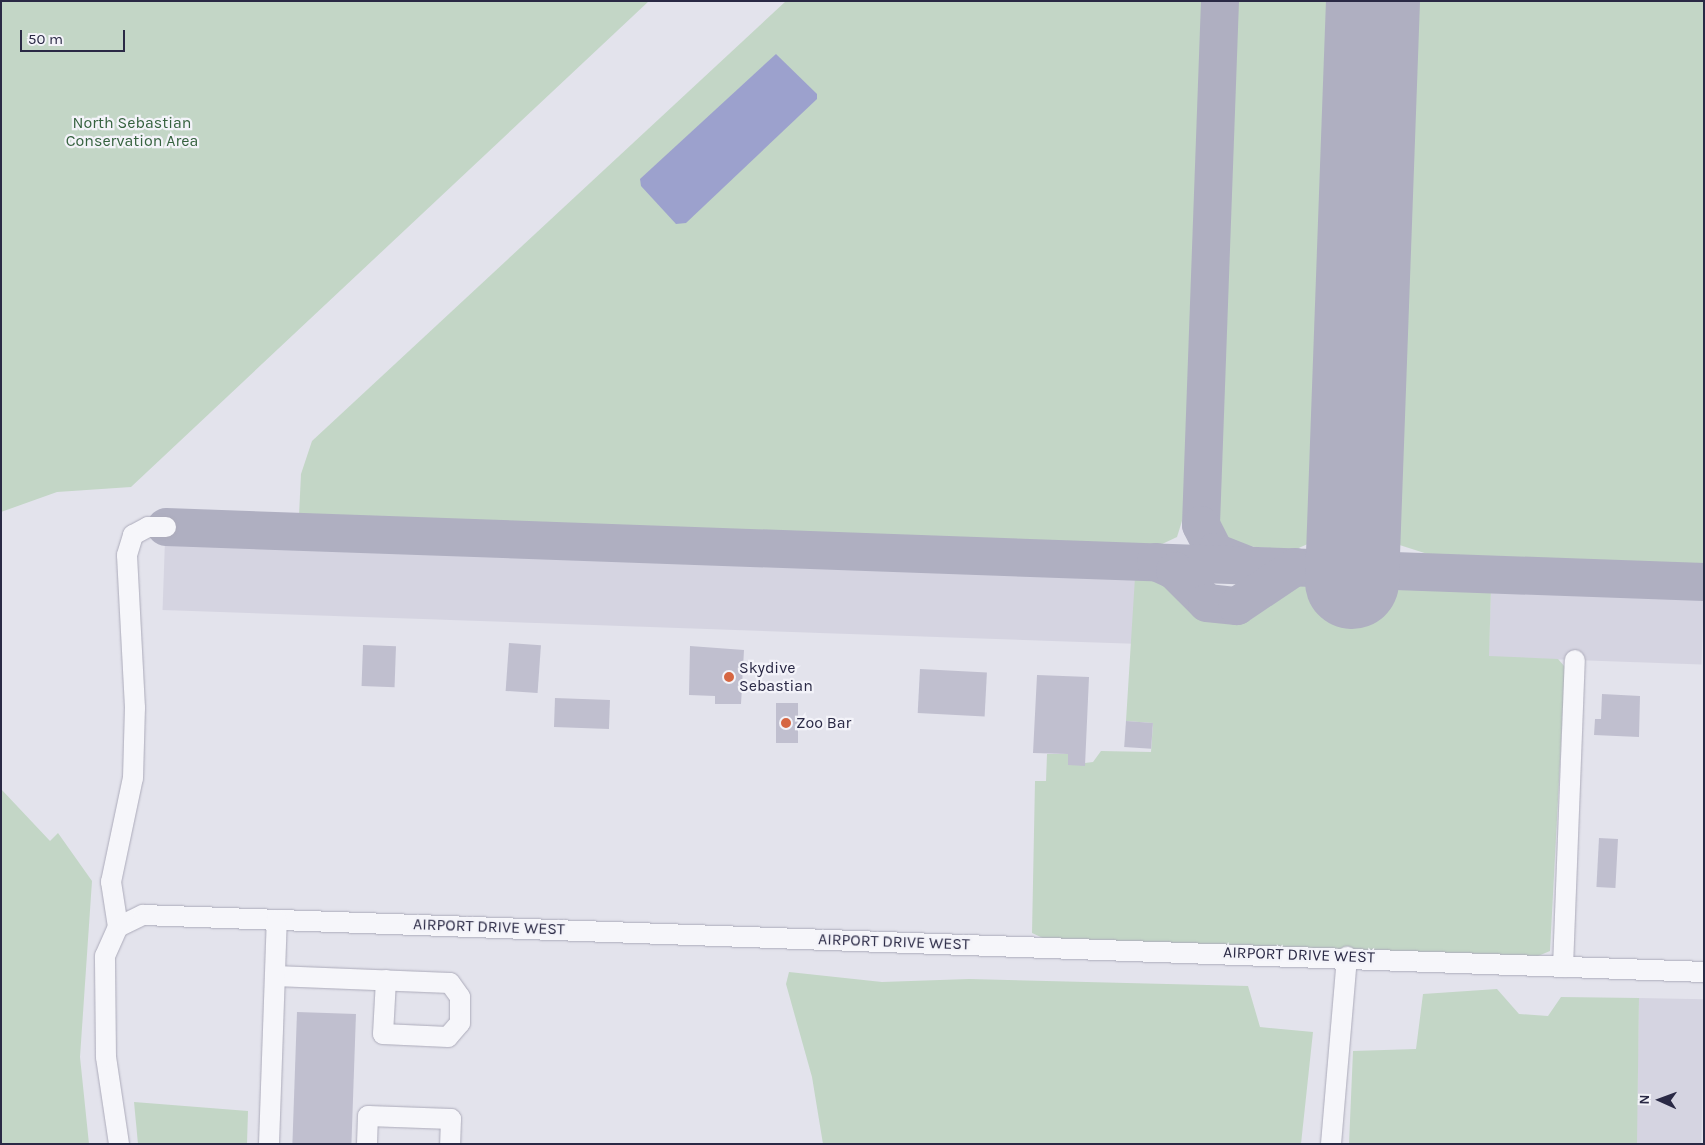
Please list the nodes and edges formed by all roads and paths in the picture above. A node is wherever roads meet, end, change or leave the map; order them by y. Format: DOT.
graph roads {
  1 [pos="166,527"];
  2 [pos="1575,660"];
  3 [pos="276,920"];
  4 [pos="118,927"];
  5 [pos="1347,957"];
  6 [pos="1563,967"];
  7 [pos="1704,972"];
  8 [pos="274,976"];
  9 [pos="386,980"];
  10 [pos="119,1144"];
  11 [pos="269,1144"];
  12 [pos="367,1144"];
  13 [pos="450,1144"];
  14 [pos="1331,1144"];
  1 -- 4 [label="street"];
  2 -- 6 [label="street"];
  3 -- 4 [label="street, AIRPORT DRIVE WEST"];
  3 -- 5 [label="street, AIRPORT DRIVE WEST"];
  3 -- 8 [label="street"];
  4 -- 10 [label="street"];
  5 -- 6 [label="street, AIRPORT DRIVE WEST"];
  5 -- 14 [label="street"];
  6 -- 7 [label="street, AIRPORT DRIVE WEST"];
  8 -- 9 [label="street"];
  8 -- 11 [label="street"];
  12 -- 13 [label="street"];
}
